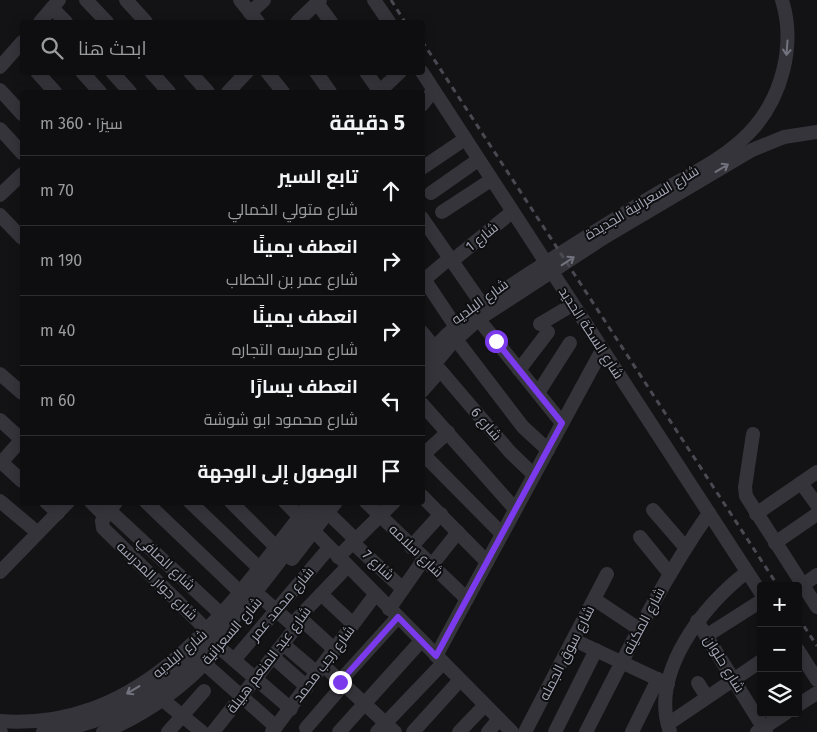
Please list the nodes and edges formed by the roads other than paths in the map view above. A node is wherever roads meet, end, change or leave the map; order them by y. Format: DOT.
graph roads {
  1 [pos="86,0"];
  2 [pos="126,0"];
  3 [pos="240,0"];
  4 [pos="264,0"];
  5 [pos="374,0"];
  6 [pos="782,0"];
  7 [pos="319,2"];
  8 [pos="55,4"];
  9 [pos="254,18"];
  10 [pos="42,20"];
  11 [pos="65,20"];
  12 [pos="104,20"];
  13 [pos="144,20"];
  14 [pos="299,20"];
  15 [pos="329,20"];
  16 [pos="388,20"];
  17 [pos="20,49"];
  18 [pos="0,67"];
  19 [pos="40,75"];
  20 [pos="85,75"];
  21 [pos="115,75"];
  22 [pos="154,75"];
  23 [pos="193,75"];
  24 [pos="245,75"];
  25 [pos="269,75"];
  26 [pos="318,75"];
  27 [pos="368,75"];
  28 [pos="397,75"];
  29 [pos="424,75"];
  30 [pos="0,90"];
  31 [pos="53,90"];
  32 [pos="98,90"];
  33 [pos="128,90"];
  34 [pos="167,90"];
  35 [pos="206,90"];
  36 [pos="233,90"];
  37 [pos="281,90"];
  38 [pos="329,90"];
  39 [pos="378,90"];
  40 [pos="381,90"];
  41 [pos="434,90"];
  42 [pos="425,101"];
  43 [pos="20,112"];
  44 [pos="817,132"];
  45 [pos="2,136"];
  46 [pos="465,139"];
  47 [pos="20,150"];
  48 [pos="478,160"];
  49 [pos="425,166"];
  50 [pos="20,176"];
  51 [pos="491,180"];
  52 [pos="431,193"];
  53 [pos="0,195"];
  54 [pos="442,212"];
  55 [pos="512,212"];
  56 [pos="0,215"];
  57 [pos="425,222"];
  58 [pos="20,234"];
  59 [pos="542,258"];
  60 [pos="451,260"];
  61 [pos="425,276"];
  62 [pos="425,279"];
  63 [pos="556,279"];
  64 [pos="479,300"];
  65 [pos="572,305"];
  66 [pos="452,321"];
  67 [pos="484,326"];
  68 [pos="425,342"];
  69 [pos="570,343"];
  70 [pos="461,346"];
  71 [pos="602,350"];
  72 [pos="425,358"];
  73 [pos="440,370"];
  74 [pos="520,370"];
  75 [pos="0,374"];
  76 [pos="425,375"];
  77 [pos="425,388"];
  78 [pos="20,391"];
  79 [pos="538,393"];
  80 [pos="425,407"];
  81 [pos="0,420"];
  82 [pos="562,423"];
  83 [pos="448,432"];
  84 [pos="753,434"];
  85 [pos="20,438"];
  86 [pos="20,442"];
  87 [pos="548,450"];
  88 [pos="425,452"];
  89 [pos="425,456"];
  90 [pos="0,463"];
  91 [pos="817,472"];
  92 [pos="534,475"];
  93 [pos="20,480"];
  94 [pos="802,482"];
  95 [pos="425,499"];
  96 [pos="0,501"];
  97 [pos="49,505"];
  98 [pos="65,505"];
  99 [pos="96,505"];
  100 [pos="149,505"];
  101 [pos="193,505"];
  102 [pos="234,505"];
  103 [pos="288,505"];
  104 [pos="304,505"];
  105 [pos="310,505"];
  106 [pos="369,505"];
  107 [pos="391,505"];
  108 [pos="817,505"];
  109 [pos="330,506"];
  110 [pos="516,509"];
  111 [pos="653,510"];
  112 [pos="108,512"];
  113 [pos="58,513"];
  114 [pos="709,513"];
  115 [pos="440,514"];
  116 [pos="756,514"];
  117 [pos="817,514"];
  118 [pos="380,516"];
  119 [pos="307,525"];
  120 [pos="458,532"];
  121 [pos="38,533"];
  122 [pos="502,534"];
  123 [pos="640,537"];
  124 [pos="354,540"];
  125 [pos="775,544"];
  126 [pos="276,547"];
  127 [pos="411,547"];
  128 [pos="685,547"];
  129 [pos="338,557"];
  130 [pos="487,562"];
  131 [pos="428,563"];
  132 [pos="259,568"];
  133 [pos="0,572"];
  134 [pos="747,572"];
  135 [pos="607,574"];
  136 [pos="670,574"];
  137 [pos="817,575"];
  138 [pos="803,585"];
  139 [pos="757,587"];
  140 [pos="403,589"];
  141 [pos="240,592"];
  142 [pos="321,594"];
  143 [pos="375,595"];
  144 [pos="261,597"];
  145 [pos="467,599"];
  146 [pos="594,599"];
  147 [pos="757,604"];
  148 [pos="817,607"];
  149 [pos="276,610"];
  150 [pos="394,613"];
  151 [pos="222,615"];
  152 [pos="297,621"];
  153 [pos="698,621"];
  154 [pos="354,624"];
  155 [pos="639,629"];
  156 [pos="706,636"];
  157 [pos="215,639"];
  158 [pos="574,640"];
  159 [pos="421,641"];
  160 [pos="284,644"];
  161 [pos="334,650"];
  162 [pos="596,650"];
  163 [pos="273,656"];
  164 [pos="802,656"];
  165 [pos="439,659"];
  166 [pos="234,660"];
  167 [pos="622,662"];
  168 [pos="205,664"];
  169 [pos="757,664"];
  170 [pos="320,669"];
  171 [pos="256,678"];
  172 [pos="460,680"];
  173 [pos="733,680"];
  174 [pos="817,680"];
  175 [pos="663,681"];
  176 [pos="342,683"];
  177 [pos="698,683"];
  178 [pos="307,687"];
  179 [pos="204,691"];
  180 [pos="817,693"];
  181 [pos="241,696"];
  182 [pos="707,697"];
  183 [pos="164,700"];
  184 [pos="802,702"];
  185 [pos="364,704"];
  186 [pos="485,705"];
  187 [pos="291,709"];
  188 [pos="183,716"];
  189 [pos="781,717"];
  190 [pos="499,719"];
  191 [pos="0,721"];
  192 [pos="116,727"];
  193 [pos="306,728"];
  194 [pos="669,728"];
  195 [pos="278,729"];
  196 [pos="385,729"];
  197 [pos="762,731"];
  198 [pos="43,732"];
  199 [pos="168,732"];
  200 [pos="202,732"];
  201 [pos="212,732"];
  202 [pos="339,732"];
  203 [pos="413,732"];
  204 [pos="459,732"];
  205 [pos="488,732"];
  206 [pos="512,732"];
  207 [pos="526,732"];
  208 [pos="554,732"];
  209 [pos="586,732"];
  210 [pos="632,732"];
  1 -- 12 [label="street"];
  2 -- 13 [label="street"];
  3 -- 9 [label="street"];
  4 -- 9 [label="street"];
  5 -- 16 [label="street"];
  6 -- 72 [label="street, شارع السعرانية الجديدة, one-way"];
  7 -- 14 [label="street"];
  7 -- 15 [label="street"];
  8 -- 10 [label="street"];
  8 -- 11 [label="street"];
  17 -- 18 [label="street"];
  19 -- 31 [label="street"];
  20 -- 32 [label="street"];
  21 -- 33 [label="street"];
  22 -- 34 [label="street"];
  23 -- 35 [label="street"];
  24 -- 36 [label="street"];
  25 -- 37 [label="street"];
  26 -- 38 [label="street"];
  27 -- 39 [label="street"];
  28 -- 40 [label="street"];
  29 -- 41 [label="street, شارع السكة الحديد"];
  30 -- 43 [label="street"];
  41 -- 42 [label="street"];
  41 -- 46 [label="street, شارع السكة الحديد"];
  76 -- 44 [label="street, شارع السعرانية الجديدة, one-way"];
  45 -- 47 [label="street"];
  46 -- 48 [label="street, شارع السكة الحديد"];
  46 -- 49 [label="street"];
  48 -- 51 [label="street, شارع السكة الحديد"];
  48 -- 52 [label="street"];
  50 -- 53 [label="street"];
  51 -- 54 [label="street"];
  51 -- 55 [label="street, شارع السكة الحديد"];
  55 -- 59 [label="street, شارع السكة الحديد"];
  55 -- 60 [label="street, شارع 1"];
  56 -- 58 [label="street"];
  57 -- 60 [label="street"];
  59 -- 63 [label="street, شارع السكة الحديد"];
  59 -- 64 [label="street, شارع البلديه"];
  60 -- 61 [label="street, شارع 1"];
  60 -- 64 [label="street"];
  62 -- 66 [label="street"];
  63 -- 65 [label="street, شارع السكة الحديد"];
  63 -- 67 [label="street"];
  64 -- 66 [label="street, شارع البلديه"];
  65 -- 71 [label="street, شارع السكة الحديد"];
  65 -- 74 [label="street"];
  66 -- 68 [label="street, شارع البلديه"];
  67 -- 70 [label="street"];
  67 -- 74 [label="street"];
  69 -- 79 [label="street"];
  70 -- 73 [label="street"];
  70 -- 87 [label="street"];
  71 -- 82 [label="street"];
  71 -- 114 [label="street, شارع السكة الحديد"];
  73 -- 77 [label="street"];
  73 -- 92 [label="street, شارع 6"];
  74 -- 79 [label="street"];
  75 -- 78 [label="street"];
  79 -- 82 [label="street"];
  80 -- 83 [label="street"];
  81 -- 85 [label="street"];
  82 -- 87 [label="street"];
  83 -- 88 [label="street"];
  83 -- 110 [label="street"];
  84 -- 116 [label="street"];
  86 -- 90 [label="street"];
  87 -- 92 [label="street"];
  89 -- 122 [label="street"];
  90 -- 93 [label="street"];
  91 -- 94 [label="street"];
  92 -- 110 [label="street"];
  94 -- 108 [label="street"];
  94 -- 116 [label="street"];
  95 -- 115 [label="street"];
  96 -- 121 [label="street"];
  97 -- 113 [label="street"];
  98 -- 113 [label="street"];
  99 -- 112 [label="street"];
  100 -- 141 [label="street"];
  101 -- 132 [label="street"];
  102 -- 126 [label="street"];
  103 -- 119 [label="street"];
  104 -- 119 [label="street, شارع البلديه"];
  105 -- 119 [label="street"];
  106 -- 118 [label="street, شارع سلامه"];
  107 -- 118 [label="street"];
  109 -- 119 [label="street"];
  109 -- 124 [label="street, شارع 7"];
  110 -- 122 [label="street"];
  111 -- 128 [label="street"];
  112 -- 151 [label="street, شارع الصافي"];
  112 -- 157 [label="street, شارع جوار المدرسه"];
  113 -- 121 [label="street"];
  114 -- 128 [label="street, شارع المكينه"];
  114 -- 134 [label="street, شارع السكة الحديد"];
  115 -- 120 [label="street"];
  115 -- 127 [label="street"];
  116 -- 125 [label="street"];
  117 -- 125 [label="street"];
  118 -- 124 [label="street"];
  118 -- 127 [label="street, شارع سلامه"];
  119 -- 126 [label="street, شارع البلديه"];
  119 -- 129 [label="street"];
  119 -- 144 [label="street, شارع السعرانية"];
  119 -- 157 [label="street, شارع البلديه"];
  120 -- 130 [label="street"];
  120 -- 131 [label="street"];
  121 -- 133 [label="street"];
  122 -- 130 [label="street"];
  123 -- 136 [label="street"];
  124 -- 129 [label="street"];
  124 -- 140 [label="street, شارع 7"];
  125 -- 138 [label="street"];
  126 -- 132 [label="street, شارع البلديه"];
  127 -- 131 [label="street, شارع سلامه"];
  128 -- 136 [label="street, شارع المكينه"];
  129 -- 142 [label="street, شارع عبد المنعم هبيلة"];
  129 -- 143 [label="street"];
  129 -- 149 [label="street, شارع محمد عمر"];
  130 -- 145 [label="street"];
  131 -- 140 [label="street"];
  131 -- 145 [label="street, شارع سلامه"];
  132 -- 141 [label="street, شارع البلديه"];
  134 -- 139 [label="street, شارع السكة الحديد"];
  134 -- 153 [label="street"];
  135 -- 146 [label="street, شارع سوق الجمله"];
  136 -- 155 [label="street, شارع المكينه"];
  137 -- 138 [label="street"];
  138 -- 148 [label="street"];
  140 -- 150 [label="street"];
  141 -- 151 [label="street, شارع البلديه"];
  142 -- 152 [label="street, شارع عبد المنعم هبيلة"];
  142 -- 154 [label="street"];
  143 -- 150 [label="street"];
  143 -- 154 [label="street, شارع رجب محمد"];
  144 -- 149 [label="street"];
  144 -- 157 [label="street, شارع السعرانية"];
  145 -- 165 [label="street"];
  146 -- 155 [label="street"];
  146 -- 158 [label="street, شارع سوق الجمله"];
  147 -- 156 [label="street"];
  149 -- 152 [label="street"];
  149 -- 166 [label="street, شارع محمد عمر"];
  150 -- 159 [label="street"];
  150 -- 176 [label="street"];
  151 -- 157 [label="street, شارع البلديه"];
  152 -- 160 [label="street, شارع عبد المنعم هبيلة"];
  152 -- 161 [label="street"];
  153 -- 156 [label="street, شارع حلوان"];
  153 -- 175 [label="street"];
  154 -- 161 [label="street, شارع رجب محمد"];
  155 -- 167 [label="street, شارع المكينه"];
  156 -- 173 [label="street, شارع حلوان"];
  157 -- 166 [label="street, شارع جوار المدرسه"];
  157 -- 168 [label="street, شارع السعرانية"];
  157 -- 191 [label="street, شارع البلديه, one-way"];
  157 -- 192 [label="street, شارع البلديه"];
  158 -- 162 [label="street"];
  158 -- 207 [label="street, شارع سوق الجمله"];
  159 -- 165 [label="street"];
  159 -- 185 [label="street"];
  160 -- 163 [label="street, شارع عبد المنعم هبيلة"];
  160 -- 170 [label="street"];
  161 -- 170 [label="street, شارع رجب محمد"];
  162 -- 167 [label="street"];
  162 -- 208 [label="street"];
  163 -- 171 [label="street, شارع عبد المنعم هبيلة"];
  163 -- 178 [label="street"];
  164 -- 174 [label="street"];
  165 -- 172 [label="street"];
  165 -- 196 [label="street"];
  166 -- 171 [label="street, شارع جوار المدرسه"];
  167 -- 175 [label="street"];
  167 -- 209 [label="street, شارع المكينه"];
  168 -- 181 [label="street"];
  168 -- 183 [label="street, شارع السعرانية"];
  169 -- 173 [label="street"];
  170 -- 176 [label="street"];
  170 -- 178 [label="street, شارع رجب محمد"];
  171 -- 181 [label="street, شارع عبد المنعم هبيلة"];
  171 -- 187 [label="street, شارع جوار المدرسه"];
  172 -- 186 [label="street"];
  172 -- 203 [label="street"];
  173 -- 182 [label="street"];
  173 -- 197 [label="street, شارع حلوان"];
  175 -- 194 [label="street"];
  175 -- 210 [label="street"];
  176 -- 185 [label="street"];
  176 -- 193 [label="street"];
  177 -- 182 [label="street"];
  178 -- 187 [label="street, شارع رجب محمد"];
  179 -- 188 [label="street"];
  180 -- 184 [label="street"];
  181 -- 195 [label="street"];
  181 -- 201 [label="street, شارع عبد المنعم هبيلة"];
  182 -- 194 [label="street"];
  183 -- 188 [label="street"];
  183 -- 192 [label="street, شارع السعرانية"];
  185 -- 196 [label="street"];
  185 -- 202 [label="street"];
  186 -- 190 [label="street"];
  186 -- 204 [label="street"];
  187 -- 195 [label="street, شارع رجب محمد"];
  188 -- 199 [label="street"];
  188 -- 200 [label="street"];
  189 -- 197 [label="street"];
  190 -- 205 [label="street"];
  190 -- 206 [label="street"];
  192 -- 198 [label="street, شارع البلديه"];
}
